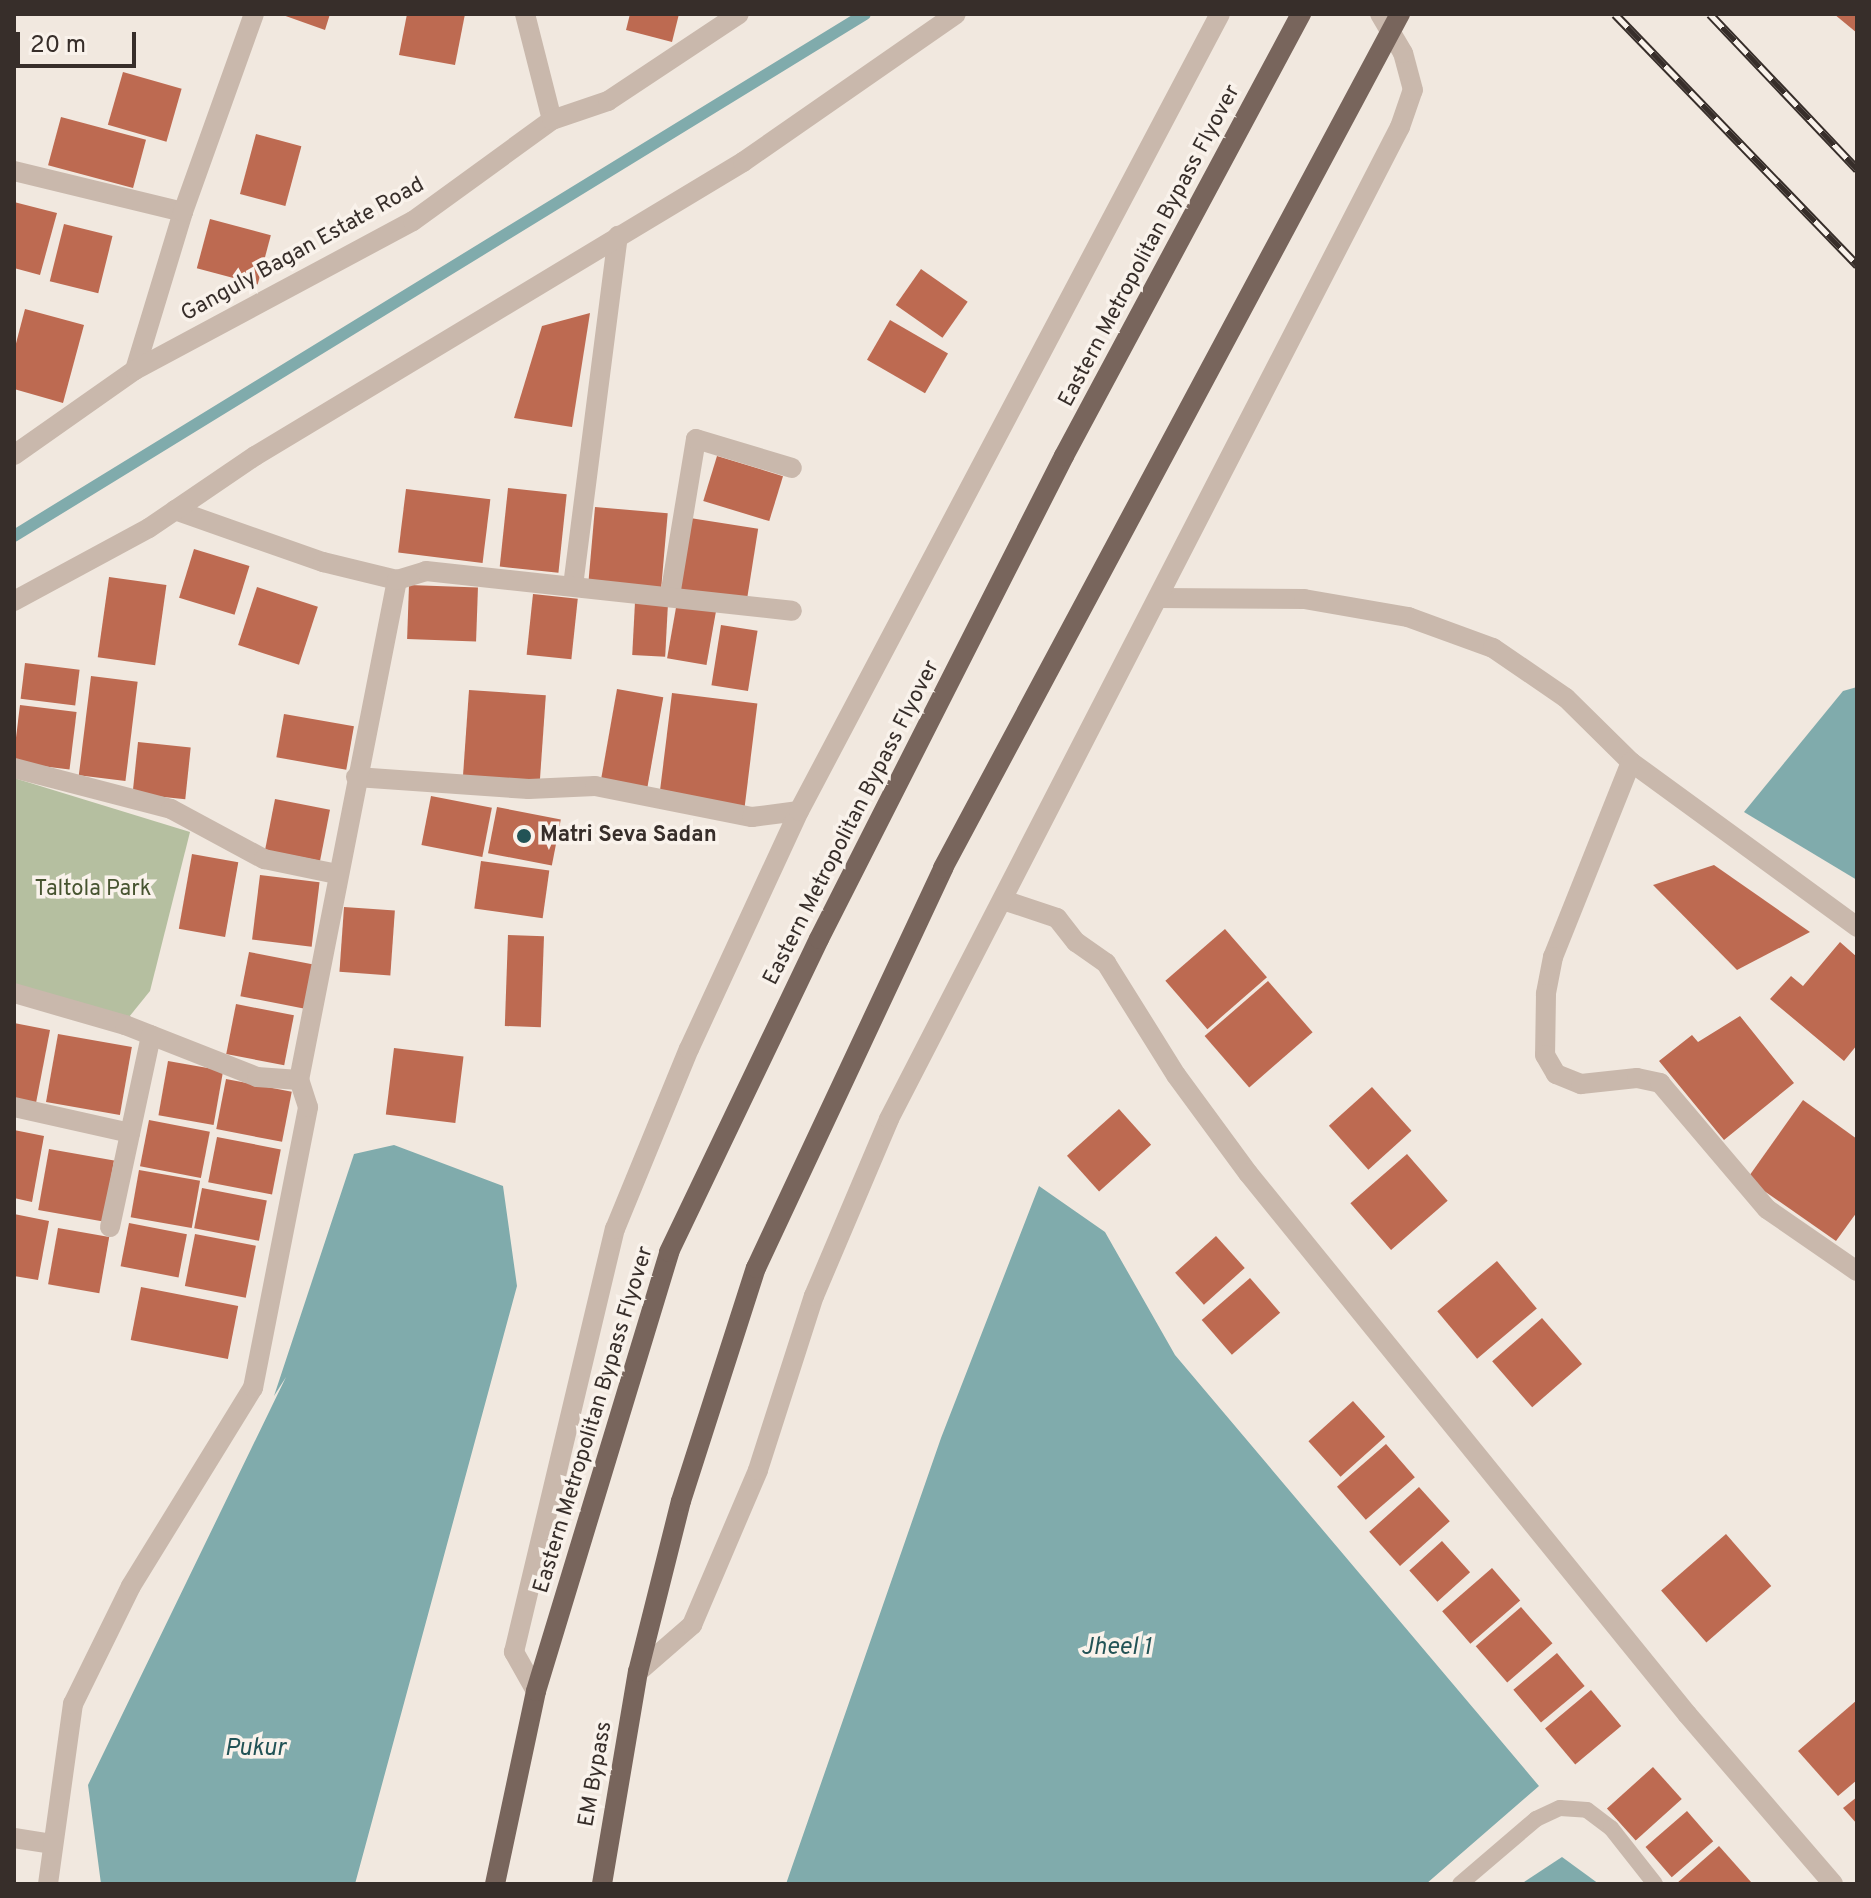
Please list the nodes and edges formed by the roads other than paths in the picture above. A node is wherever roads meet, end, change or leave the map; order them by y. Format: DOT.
graph roads {
  1 [pos="254,14"];
  2 [pos="525,14"];
  3 [pos="739,14"];
  4 [pos="956,14"];
  5 [pos="1220,14"];
  6 [pos="1301,14"];
  7 [pos="1380,14"];
  8 [pos="1400,14"];
  9 [pos="552,120"];
  10 [pos="14,171"];
  11 [pos="183,212"];
  12 [pos="618,236"];
  13 [pos="135,370"];
  14 [pos="14,455"];
  15 [pos="792,468"];
  16 [pos="175,510"];
  17 [pos="397,580"];
  18 [pos="573,586"];
  19 [pos="670,596"];
  20 [pos="1158,598"];
  21 [pos="14,601"];
  22 [pos="792,611"];
  23 [pos="1631,762"];
  24 [pos="14,768"];
  25 [pos="356,777"];
  26 [pos="799,811"];
  27 [pos="337,874"];
  28 [pos="1003,900"];
  29 [pos="1857,927"];
  30 [pos="14,993"];
  31 [pos="151,1035"];
  32 [pos="299,1080"];
  33 [pos="14,1107"];
  34 [pos="130,1133"];
  35 [pos="110,1227"];
  36 [pos="1857,1271"];
  37 [pos="638,1672"];
  38 [pos="536,1691"];
  39 [pos="14,1838"];
  40 [pos="52,1844"];
  41 [pos="48,1884"];
  42 [pos="495,1884"];
  43 [pos="602,1884"];
  44 [pos="1460,1884"];
  45 [pos="1655,1884"];
  46 [pos="1833,1884"];
  1 -- 11 [label="street"];
  2 -- 9 [label="street"];
  3 -- 9 [label="street, Ganguly Bagan Estate Road"];
  4 -- 12 [label="street"];
  5 -- 26 [label="street"];
  6 -- 38 [label="main road, Eastern Metropolitan Bypass Flyover"];
  7 -- 20 [label="street"];
  8 -- 37 [label="main road, bridge"];
  9 -- 13 [label="street, Ganguly Bagan Estate Road"];
  10 -- 11 [label="street"];
  11 -- 13 [label="street"];
  12 -- 16 [label="street"];
  12 -- 18 [label="street"];
  13 -- 14 [label="street, Ganguly Bagan Estate Road"];
  15 -- 19 [label="street"];
  16 -- 17 [label="street"];
  16 -- 21 [label="street"];
  17 -- 18 [label="street"];
  17 -- 25 [label="street"];
  18 -- 19 [label="street"];
  19 -- 22 [label="street"];
  20 -- 23 [label="street"];
  20 -- 28 [label="street"];
  23 -- 29 [label="street"];
  23 -- 36 [label="street"];
  24 -- 27 [label="street"];
  25 -- 26 [label="street"];
  25 -- 27 [label="street"];
  26 -- 38 [label="street"];
  27 -- 32 [label="street"];
  28 -- 37 [label="street"];
  28 -- 46 [label="street"];
  30 -- 31 [label="street"];
  31 -- 32 [label="street"];
  31 -- 34 [label="street"];
  32 -- 40 [label="street"];
  33 -- 34 [label="street"];
  34 -- 35 [label="street"];
  37 -- 43 [label="main road, EM Bypass"];
  38 -- 42 [label="main road, Eastern Metropolitan Bypass Flyover"];
  39 -- 40 [label="street"];
  40 -- 41 [label="street"];
  44 -- 45 [label="lane"];
}
